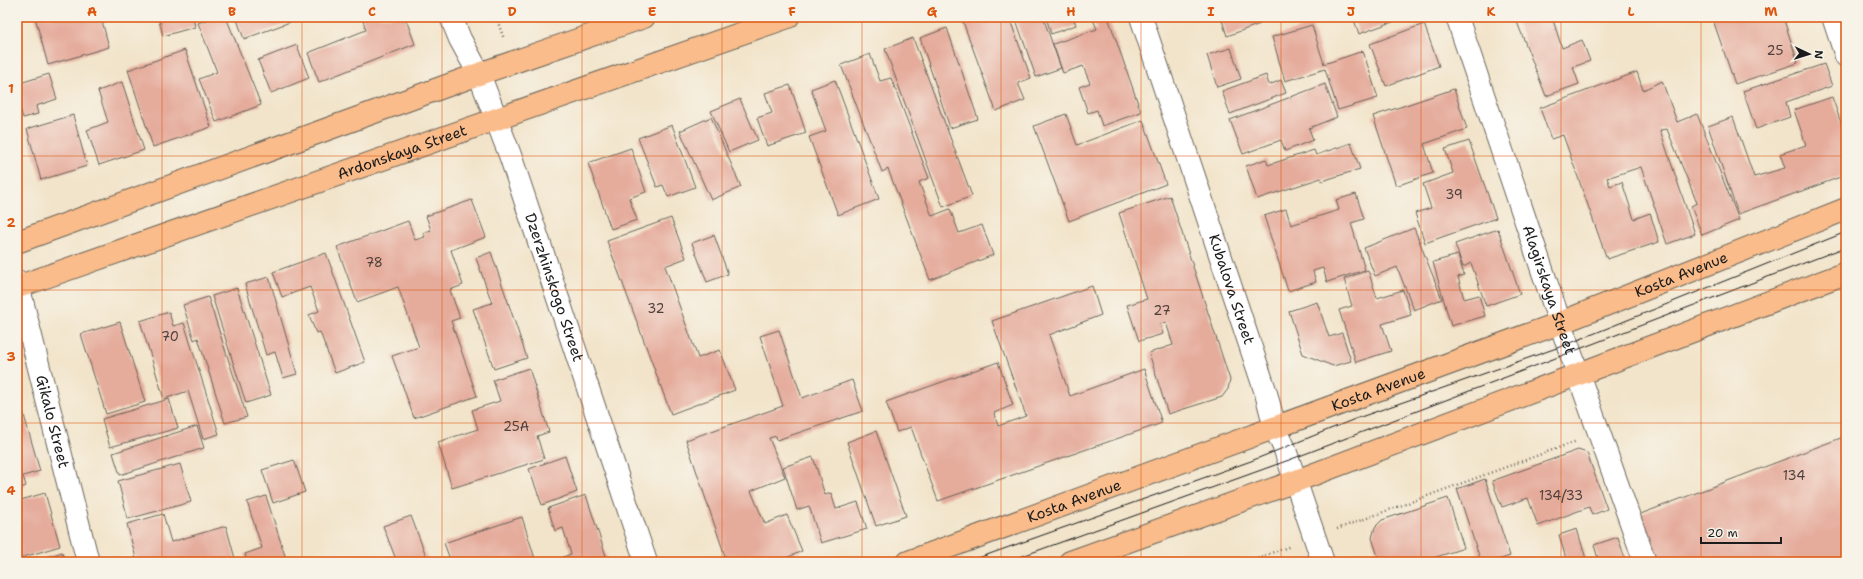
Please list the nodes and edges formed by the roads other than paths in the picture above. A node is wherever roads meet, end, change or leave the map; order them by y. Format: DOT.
graph roads {
  1 [pos="451,17"];
  2 [pos="644,17"];
  3 [pos="788,17"];
  4 [pos="1141,17"];
  5 [pos="1458,17"];
  6 [pos="1832,17"];
  7 [pos="1846,56"];
  8 [pos="479,74"];
  9 [pos="496,119"];
  10 [pos="1846,209"];
  11 [pos="17,242"];
  12 [pos="1846,273"];
  13 [pos="17,285"];
  14 [pos="1560,323"];
  15 [pos="1579,375"];
  16 [pos="1275,428"];
  17 [pos="1296,481"];
  18 [pos="88,562"];
  19 [pos="646,562"];
  20 [pos="908,562"];
  21 [pos="1070,562"];
  22 [pos="1323,562"];
  23 [pos="1645,562"];
  1 -- 8 [label="street, Dzerzhinskogo Street"];
  2 -- 8 [label="main road"];
  3 -- 9 [label="main road, Ardonskaya Street"];
  4 -- 16 [label="street, Kubalova Street"];
  5 -- 14 [label="street, Alagirskaya Street"];
  6 -- 7 [label="street"];
  8 -- 9 [label="street, Dzerzhinskogo Street"];
  8 -- 11 [label="main road"];
  9 -- 13 [label="main road, Ardonskaya Street"];
  9 -- 19 [label="street, Dzerzhinskogo Street"];
  10 -- 14 [label="main road, Kosta Avenue"];
  12 -- 15 [label="main road"];
  13 -- 18 [label="street, Gikalo Street"];
  14 -- 15 [label="street, Alagirskaya Street"];
  14 -- 16 [label="main road, Kosta Avenue"];
  15 -- 17 [label="main road"];
  15 -- 23 [label="street, Alagirskaya Street"];
  16 -- 17 [label="street, Kubalova Street"];
  16 -- 20 [label="main road, Kosta Avenue"];
  17 -- 21 [label="main road"];
  17 -- 22 [label="street, Kubalova Street"];
}
